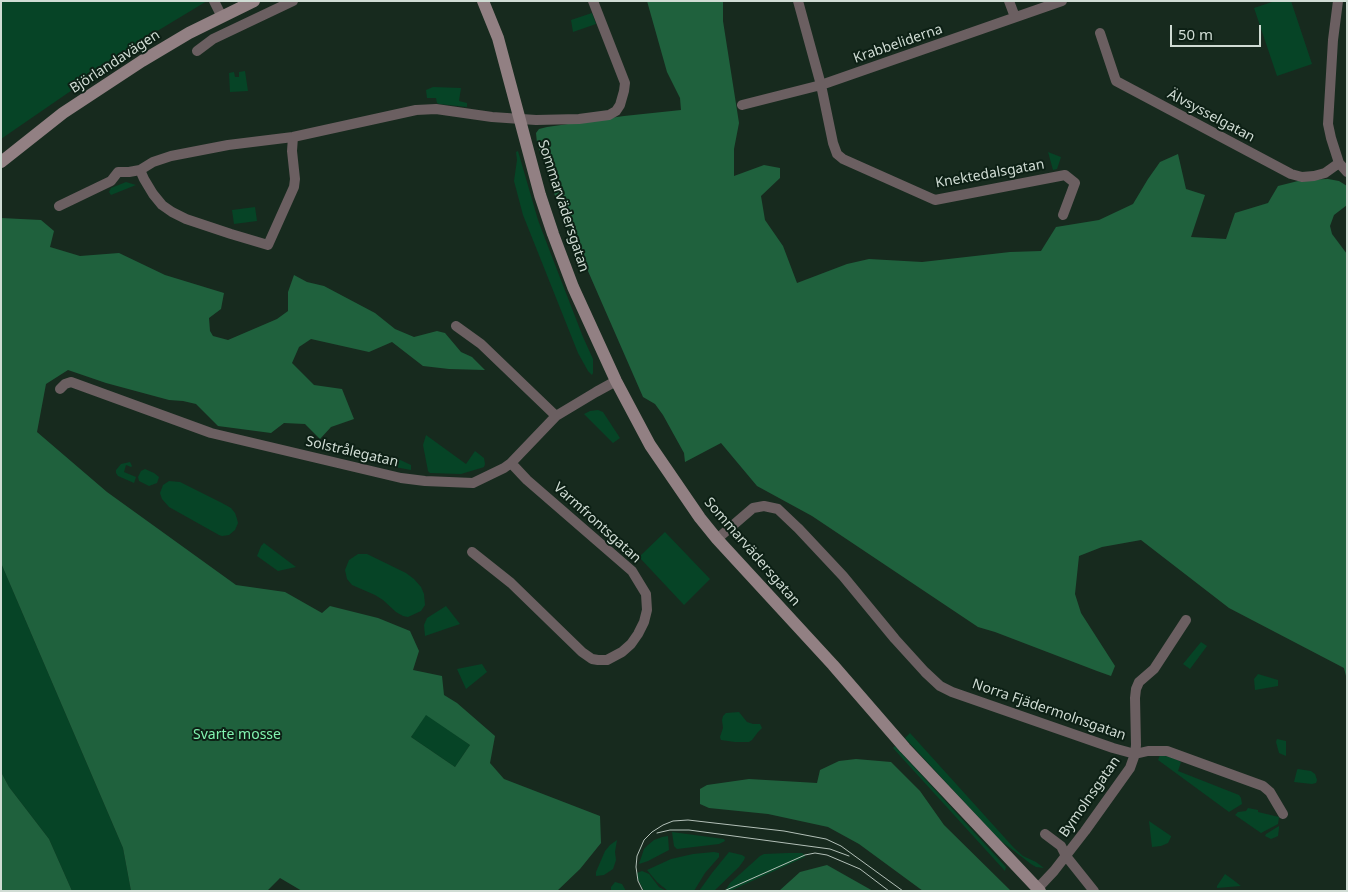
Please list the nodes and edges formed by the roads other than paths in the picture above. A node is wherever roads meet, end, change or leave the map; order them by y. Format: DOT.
graph roads {
  1 [pos="214,1"];
  2 [pos="254,1"];
  3 [pos="293,1"];
  4 [pos="483,1"];
  5 [pos="593,1"];
  6 [pos="798,1"];
  7 [pos="1009,1"];
  8 [pos="1062,1"];
  9 [pos="1341,3"];
  10 [pos="222,17"];
  11 [pos="1015,17"];
  12 [pos="1100,33"];
  13 [pos="197,52"];
  14 [pos="821,85"];
  15 [pos="742,105"];
  16 [pos="520,119"];
  17 [pos="293,137"];
  18 [pos="1,162"];
  19 [pos="1339,162"];
  20 [pos="140,170"];
  21 [pos="1347,172"];
  22 [pos="59,206"];
  23 [pos="1063,215"];
  24 [pos="456,326"];
  25 [pos="616,381"];
  26 [pos="60,389"];
  27 [pos="556,416"];
  28 [pos="511,464"];
  29 [pos="717,539"];
  30 [pos="472,552"];
  31 [pos="1186,620"];
  32 [pos="1135,754"];
  33 [pos="1283,814"];
  34 [pos="1045,834"];
  35 [pos="1066,856"];
  36 [pos="1039,889"];
  37 [pos="1094,891"];
  1 -- 10 [label="street"];
  2 -- 10 [label="street, Björlandavägen"];
  3 -- 13 [label="street"];
  4 -- 16 [label="street, Sommarvädersgatan"];
  5 -- 16 [label="street"];
  6 -- 14 [label="street"];
  7 -- 11 [label="street"];
  8 -- 11 [label="street, Krabbeliderna"];
  9 -- 19 [label="street"];
  10 -- 18 [label="street, Björlandavägen"];
  11 -- 14 [label="street, Krabbeliderna"];
  12 -- 19 [label="street, Älvsysselgatan"];
  14 -- 15 [label="street, Krabbeliderna"];
  14 -- 23 [label="street, Knektedalsgatan"];
  16 -- 17 [label="street"];
  16 -- 25 [label="street, Sommarvädersgatan"];
  17 -- 20 [label="street"];
  17 -- 20 [label="street"];
  19 -- 21 [label="street"];
  20 -- 22 [label="street"];
  24 -- 27 [label="street"];
  25 -- 27 [label="street, Solstrålegatan"];
  25 -- 29 [label="street, Sommarvädersgatan"];
  26 -- 28 [label="street, Solstrålegatan"];
  27 -- 28 [label="street, Solstrålegatan"];
  28 -- 30 [label="street, Varmfrontsgatan"];
  29 -- 32 [label="street, Norra Fjädermolnsgatan"];
  29 -- 36 [label="street, Sommarvädersgatan"];
  31 -- 32 [label="street, Bymolnsgatan"];
  32 -- 33 [label="street, Norra Fjädermolnsgatan"];
  32 -- 35 [label="street, Bymolnsgatan"];
  34 -- 35 [label="street"];
  35 -- 36 [label="street, Bymolnsgatan"];
  35 -- 37 [label="street"];
}
